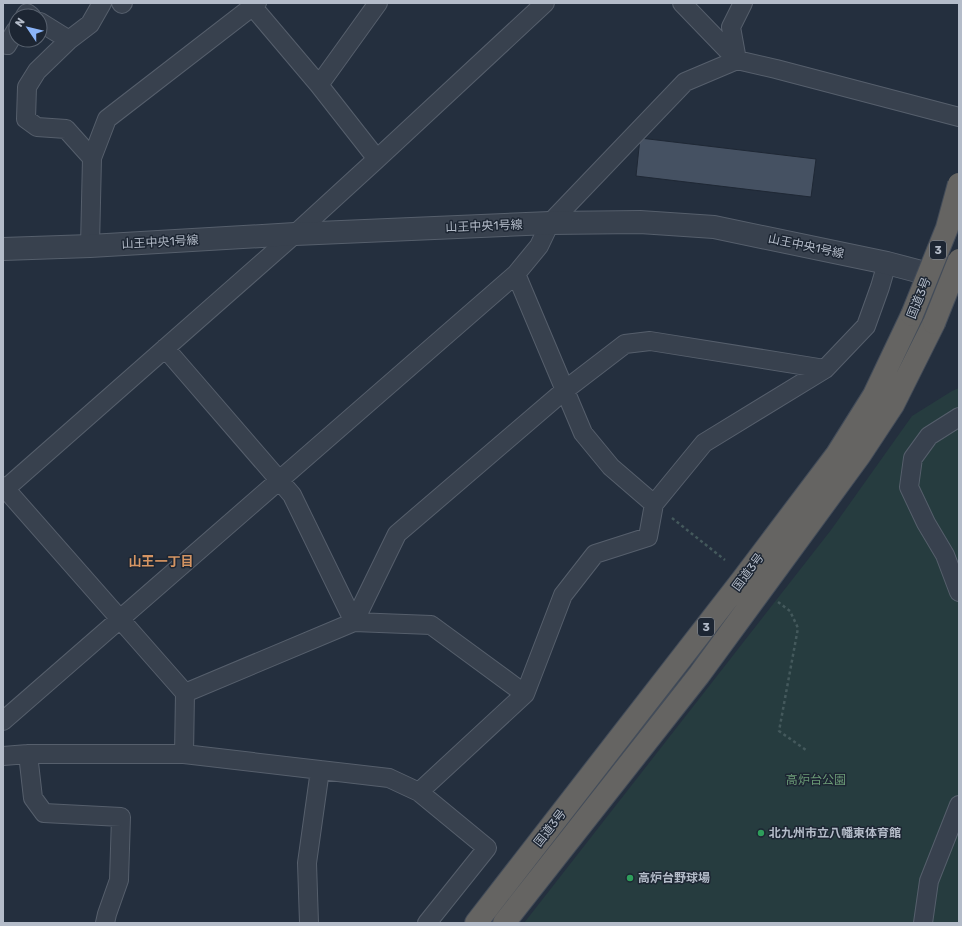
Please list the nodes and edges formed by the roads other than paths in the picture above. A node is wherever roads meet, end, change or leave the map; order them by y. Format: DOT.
graph roads {
  1 [pos="102,3"];
  2 [pos="378,3"];
  3 [pos="545,3"];
  4 [pos="682,3"];
  5 [pos="743,3"];
  6 [pos="255,5"];
  7 [pos="48,27"];
  8 [pos="68,40"];
  9 [pos="737,60"];
  10 [pos="319,85"];
  11 [pos="959,117"];
  12 [pos="92,158"];
  13 [pos="377,159"];
  14 [pos="959,184"];
  15 [pos="550,223"];
  16 [pos="295,234"];
  17 [pos="90,246"];
  18 [pos="3,249"];
  19 [pos="959,260"];
  20 [pos="887,263"];
  21 [pos="516,274"];
  22 [pos="959,282"];
  23 [pos="165,348"];
  24 [pos="825,369"];
  25 [pos="565,390"];
  26 [pos="959,416"];
  27 [pos="280,480"];
  28 [pos="4,489"];
  29 [pos="654,504"];
  30 [pos="959,592"];
  31 [pos="120,619"];
  32 [pos="354,622"];
  33 [pos="185,693"];
  34 [pos="525,694"];
  35 [pos="3,721"];
  36 [pos="28,754"];
  37 [pos="184,754"];
  38 [pos="3,756"];
  39 [pos="320,770"];
  40 [pos="419,792"];
  41 [pos="959,805"];
  42 [pos="105,923"];
  43 [pos="309,923"];
  44 [pos="427,923"];
  45 [pos="476,923"];
  46 [pos="504,923"];
  47 [pos="923,923"];
  1 -- 8 [label="street"];
  2 -- 10 [label="street"];
  3 -- 13 [label="street"];
  4 -- 9 [label="street"];
  5 -- 9 [label="street"];
  6 -- 10 [label="street"];
  6 -- 12 [label="street"];
  7 -- 8 [label="street"];
  8 -- 12 [label="street"];
  9 -- 11 [label="street"];
  9 -- 15 [label="street"];
  10 -- 13 [label="street"];
  12 -- 17 [label="street"];
  13 -- 16 [label="street"];
  14 -- 45 [label="highway, 国道3号 / 3, bridge"];
  15 -- 16 [label="street, 山王中央1号線"];
  15 -- 20 [label="street, 山王中央1号線"];
  15 -- 21 [label="street"];
  16 -- 17 [label="street, 山王中央1号線"];
  16 -- 23 [label="street"];
  17 -- 18 [label="street, 山王中央1号線"];
  19 -- 46 [label="highway, 国道3号 / 3, bridge"];
  20 -- 22 [label="street, 山王中央1号線"];
  20 -- 24 [label="street"];
  21 -- 25 [label="street"];
  21 -- 27 [label="street"];
  23 -- 27 [label="street"];
  23 -- 28 [label="street"];
  24 -- 25 [label="street"];
  24 -- 29 [label="street"];
  25 -- 29 [label="street"];
  25 -- 32 [label="street"];
  26 -- 30 [label="street"];
  27 -- 31 [label="street"];
  27 -- 32 [label="street"];
  28 -- 31 [label="street"];
  29 -- 34 [label="street"];
  31 -- 33 [label="street"];
  31 -- 35 [label="street"];
  32 -- 33 [label="street"];
  32 -- 34 [label="street"];
  33 -- 37 [label="street"];
  34 -- 40 [label="street"];
  36 -- 37 [label="street"];
  36 -- 38 [label="street"];
  36 -- 42 [label="street"];
  37 -- 39 [label="street"];
  39 -- 40 [label="street"];
  39 -- 43 [label="street"];
  40 -- 44 [label="street"];
  41 -- 47 [label="street"];
}
